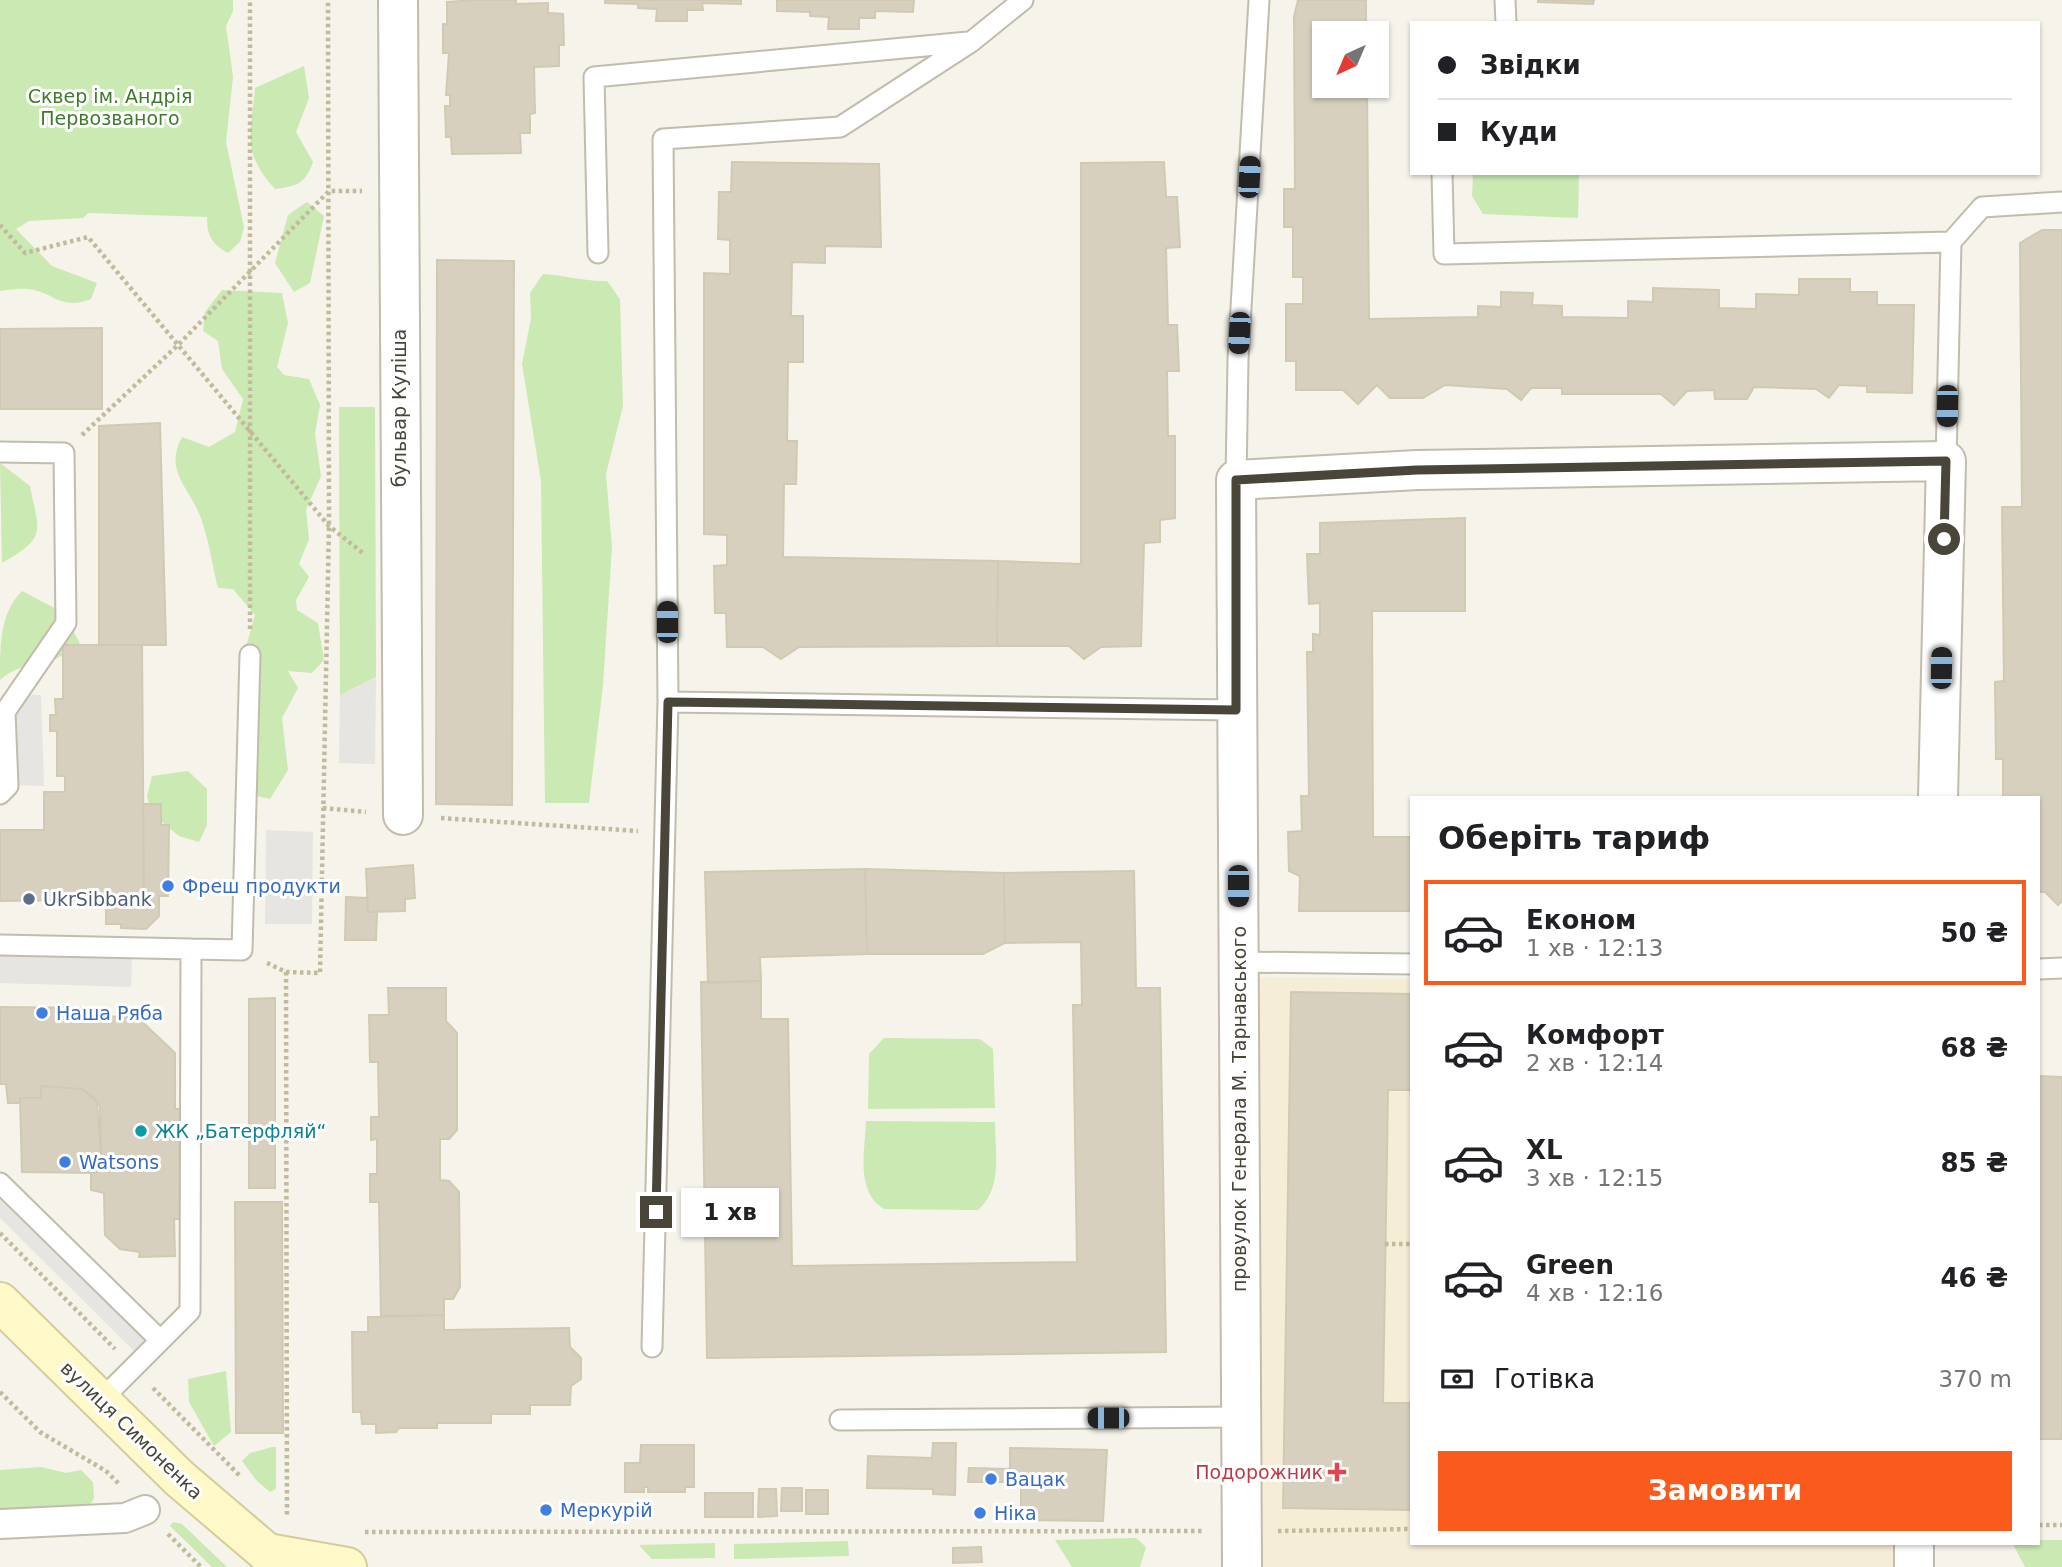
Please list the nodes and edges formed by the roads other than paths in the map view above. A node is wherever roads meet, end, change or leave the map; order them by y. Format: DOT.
graph roads {
  1 [pos="398,0"];
  2 [pos="1023,0"];
  3 [pos="1259,0"];
  4 [pos="1505,0"];
  5 [pos="1506,21"];
  6 [pos="971,42"];
  7 [pos="1441,175"];
  8 [pos="2062,202"];
  9 [pos="1951,242"];
  10 [pos="598,253"];
  11 [pos="0,452"];
  12 [pos="1946,461"];
  13 [pos="1236,480"];
  14 [pos="250,655"];
  15 [pos="668,702"];
  16 [pos="1236,710"];
  17 [pos="3,744"];
  18 [pos="0,794"];
  19 [pos="1938,796"];
  20 [pos="403,815"];
  21 [pos="0,945"];
  22 [pos="191,949"];
  23 [pos="1238,962"];
  24 [pos="1410,964"];
  25 [pos="2062,968"];
  26 [pos="2040,969"];
  27 [pos="0,1183"];
  28 [pos="0,1302"];
  29 [pos="160,1340"];
  30 [pos="652,1347"];
  31 [pos="100,1400"];
  32 [pos="1243,1417"];
  33 [pos="840,1420"];
  34 [pos="145,1510"];
  35 [pos="0,1524"];
  36 [pos="1914,1545"];
  37 [pos="277,1548"];
  38 [pos="350,1549"];
  39 [pos="1242,1549"];
  40 [pos="1914,1567"];
  1 -- 20 [label="street, бульвар Куліша"];
  2 -- 6 [label="lane"];
  3 -- 13 [label="lane"];
  4 -- 5 [label="lane"];
  6 -- 10 [label="lane"];
  6 -- 15 [label="lane"];
  7 -- 9 [label="lane"];
  8 -- 9 [label="lane"];
  9 -- 12 [label="lane"];
  11 -- 17 [label="lane"];
  12 -- 13 [label="street"];
  12 -- 19 [label="street"];
  13 -- 16 [label="street, провулок Генерала М. Тарнавського"];
  14 -- 22 [label="lane"];
  15 -- 16 [label="lane"];
  15 -- 30 [label="lane"];
  16 -- 23 [label="street, провулок Генерала М. Тарнавського"];
  17 -- 18 [label="lane"];
  21 -- 22 [label="lane"];
  22 -- 29 [label="lane"];
  23 -- 24 [label="lane"];
  23 -- 32 [label="street, провулок Генерала М. Тарнавського"];
  25 -- 26 [label="lane"];
  27 -- 29 [label="lane"];
  28 -- 31 [label="main road, вулиця Симоненка"];
  29 -- 31 [label="lane"];
  31 -- 37 [label="main road, вулиця Симоненка"];
  32 -- 33 [label="lane"];
  32 -- 39 [label="street, провулок Генерала М. Тарнавського"];
  34 -- 35 [label="street"];
  36 -- 40 [label="street"];
  37 -- 38 [label="main road"];
}
